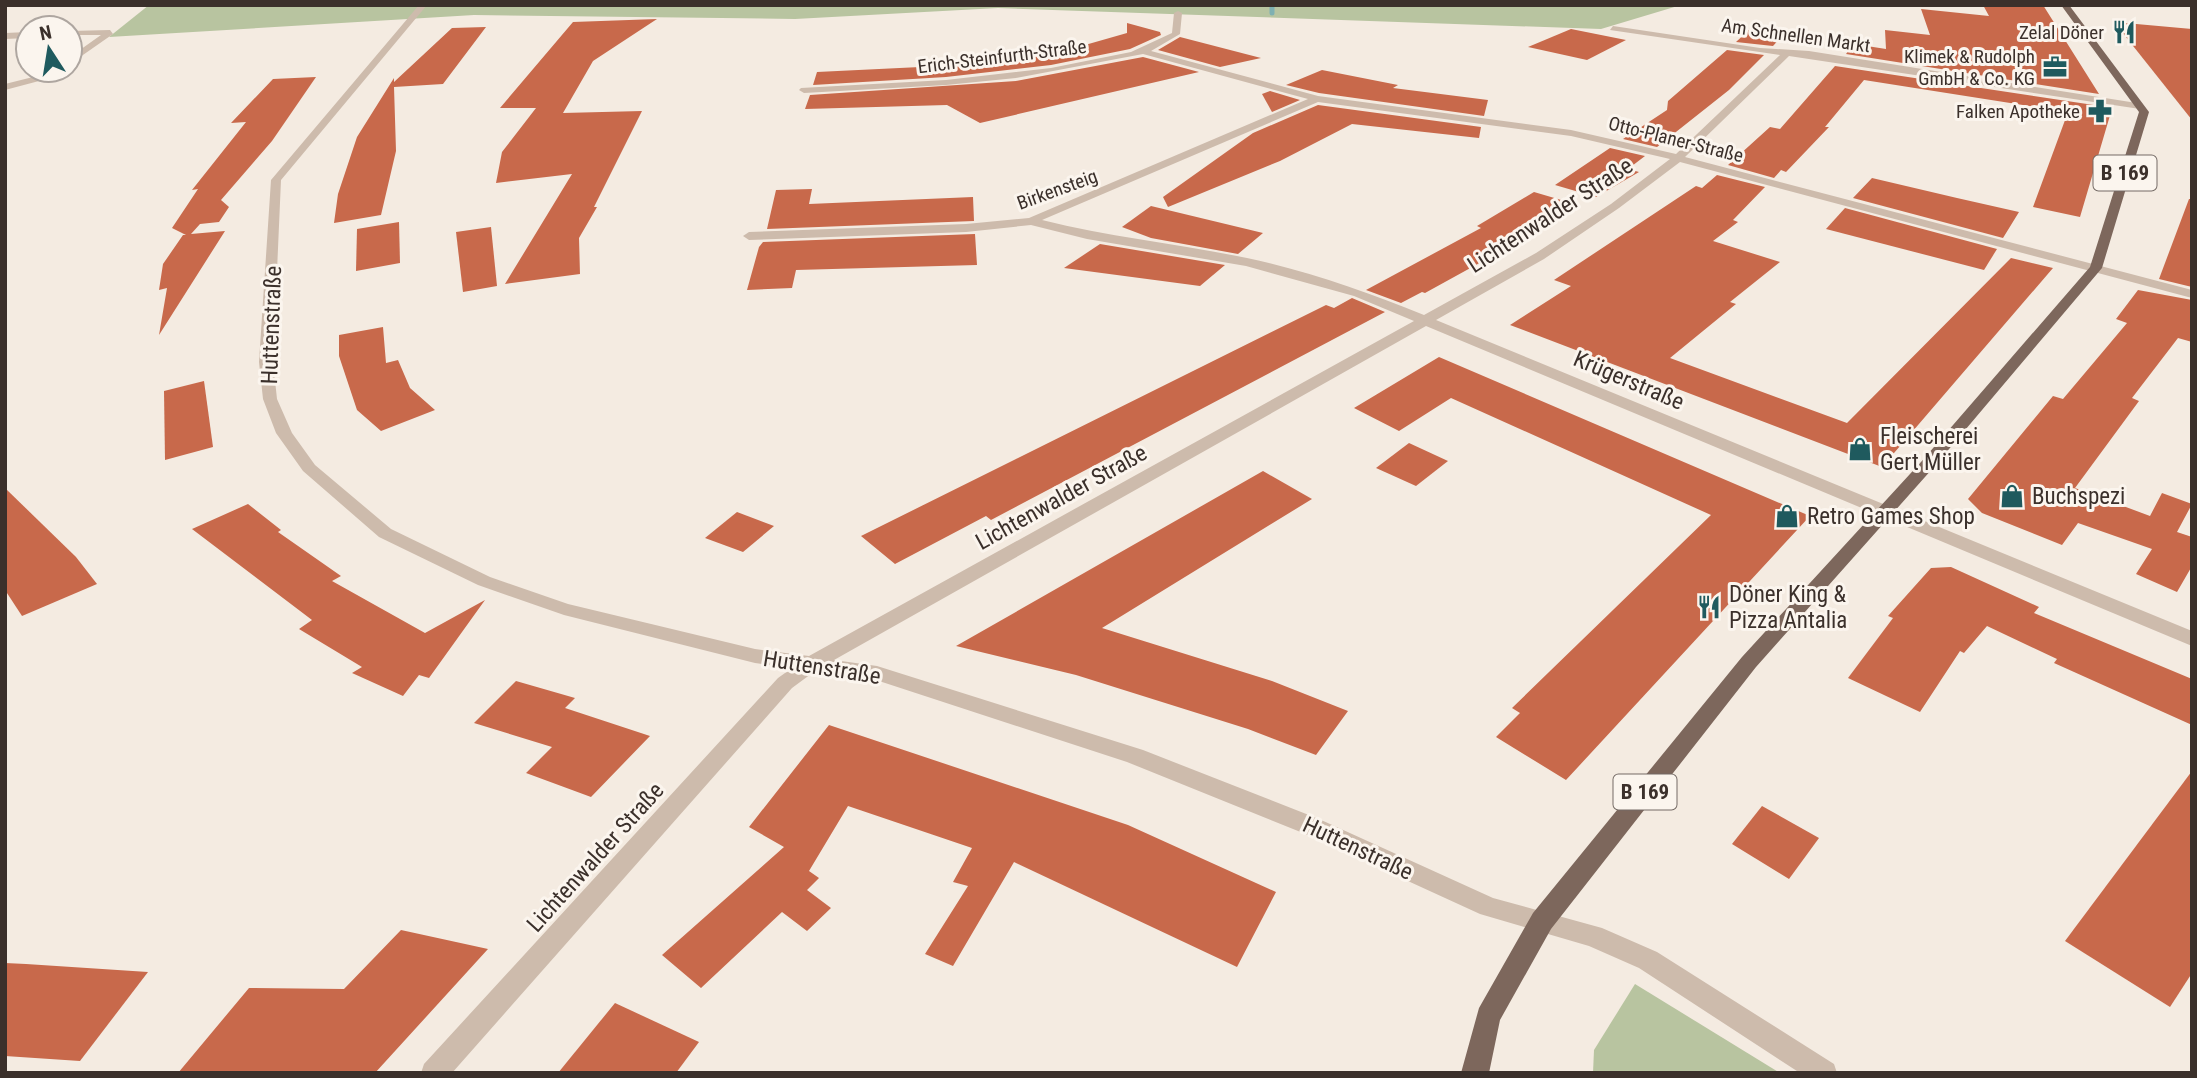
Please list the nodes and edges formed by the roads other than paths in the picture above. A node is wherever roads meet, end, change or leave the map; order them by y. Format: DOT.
graph roads {
  1 [pos="424,5"];
  2 [pos="2064,5"];
  3 [pos="1178,13"];
  4 [pos="1613,28"];
  5 [pos="84,33"];
  6 [pos="84,51"];
  7 [pos="1146,52"];
  8 [pos="1786,54"];
  9 [pos="804,90"];
  10 [pos="1317,99"];
  11 [pos="2140,106"];
  12 [pos="1678,158"];
  13 [pos="1031,221"];
  14 [pos="749,236"];
  15 [pos="2096,268"];
  16 [pos="2192,294"];
  17 [pos="1428,321"];
  18 [pos="1886,511"];
  19 [pos="2192,639"];
  20 [pos="813,663"];
  21 [pos="1542,921"];
  22 [pos="434,1073"];
  23 [pos="1475,1073"];
  24 [pos="1824,1073"];
  1 -- 20 [label="street, Huttenstraße"];
  2 -- 11 [label="main road"];
  3 -- 7 [label="street, Erich-Steinfurth-Straße"];
  4 -- 8 [label="street, Am Schnellen Markt"];
  5 -- 6 [label="street"];
  7 -- 9 [label="street, Erich-Steinfurth-Straße"];
  7 -- 10 [label="street, Otto-Planer-Straße"];
  8 -- 11 [label="street, Am Schnellen Markt"];
  8 -- 12 [label="street, Lichtenwalder Straße"];
  10 -- 12 [label="street, Otto-Planer-Straße"];
  10 -- 13 [label="street, Birkensteig"];
  11 -- 15 [label="main road, B 169"];
  12 -- 15 [label="street, Otto-Planer-Straße"];
  12 -- 17 [label="street, Lichtenwalder Straße"];
  13 -- 14 [label="street, Birkensteig"];
  13 -- 17 [label="street, Krügerstraße"];
  15 -- 16 [label="street, Otto-Planer-Straße"];
  15 -- 18 [label="main road, B 169"];
  17 -- 18 [label="street, Krügerstraße"];
  17 -- 20 [label="street, Lichtenwalder Straße"];
  18 -- 19 [label="street, Krügerstraße"];
  18 -- 21 [label="main road, B 169"];
  20 -- 21 [label="street, Huttenstraße"];
  20 -- 22 [label="street, Lichtenwalder Straße"];
  21 -- 23 [label="main road, B 169"];
  21 -- 24 [label="street, Huttenstraße"];
}
